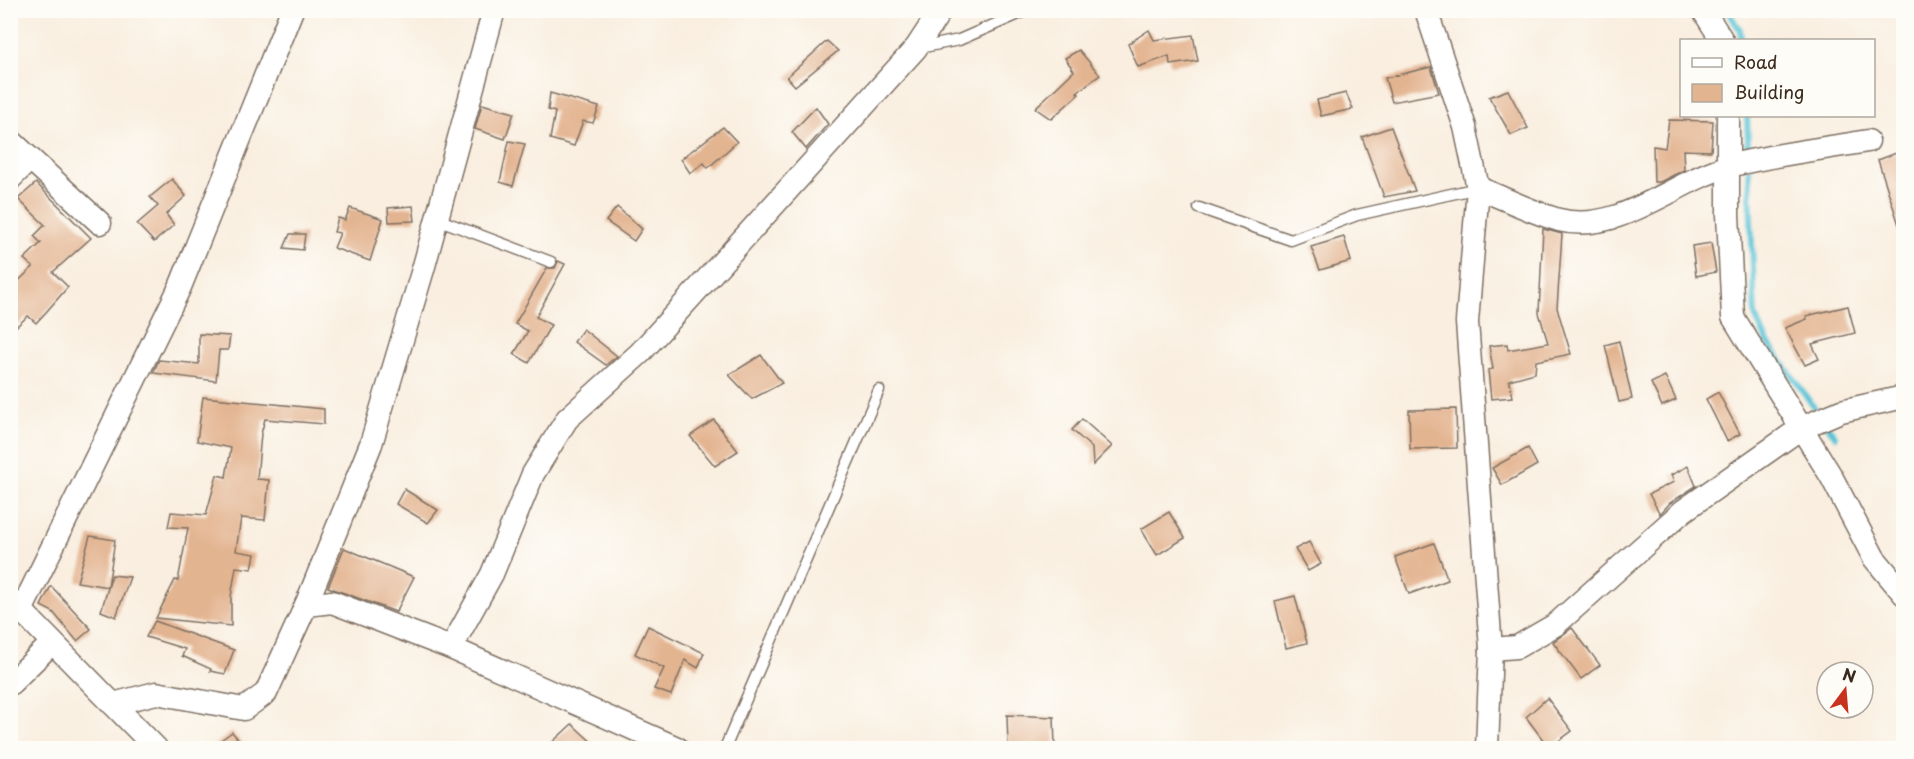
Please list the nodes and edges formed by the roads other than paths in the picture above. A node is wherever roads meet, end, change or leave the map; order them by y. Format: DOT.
graph roads {
  1 [pos="292,10"];
  2 [pos="494,10"];
  3 [pos="941,10"];
  4 [pos="1028,10"];
  5 [pos="1426,10"];
  6 [pos="1703,10"];
  7 [pos="1721,39"];
  8 [pos="916,48"];
  9 [pos="1728,117"];
  10 [pos="10,140"];
  11 [pos="1868,141"];
  12 [pos="30,159"];
  13 [pos="1729,166"];
  14 [pos="10,179"];
  15 [pos="1478,188"];
  16 [pos="1199,208"];
  17 [pos="437,219"];
  18 [pos="100,222"];
  19 [pos="551,262"];
  20 [pos="879,390"];
  21 [pos="1904,397"];
  22 [pos="1801,428"];
  23 [pos="1904,594"];
  24 [pos="306,605"];
  25 [pos="16,606"];
  26 [pos="52,643"];
  27 [pos="452,648"];
  28 [pos="1491,649"];
  29 [pos="10,684"];
  30 [pos="112,704"];
  31 [pos="156,748"];
  32 [pos="677,748"];
  33 [pos="725,748"];
  34 [pos="1487,748"];
  1 -- 25 [label="street"];
  2 -- 17 [label="street"];
  3 -- 8 [label="street"];
  4 -- 8 [label="lane"];
  5 -- 15 [label="street"];
  6 -- 7 [label="street"];
  8 -- 27 [label="street"];
  9 -- 13 [label="street"];
  10 -- 12 [label="street"];
  11 -- 13 [label="street"];
  12 -- 14 [label="street"];
  12 -- 18 [label="street"];
  13 -- 15 [label="street"];
  13 -- 22 [label="street"];
  15 -- 16 [label="lane"];
  15 -- 28 [label="street"];
  17 -- 19 [label="lane"];
  17 -- 24 [label="street"];
  20 -- 33 [label="lane"];
  21 -- 22 [label="street"];
  22 -- 23 [label="street"];
  22 -- 28 [label="street"];
  24 -- 27 [label="street"];
  24 -- 30 [label="street"];
  25 -- 26 [label="street"];
  26 -- 29 [label="street"];
  26 -- 30 [label="street"];
  27 -- 32 [label="street"];
  28 -- 34 [label="street"];
  30 -- 31 [label="street"];
}
